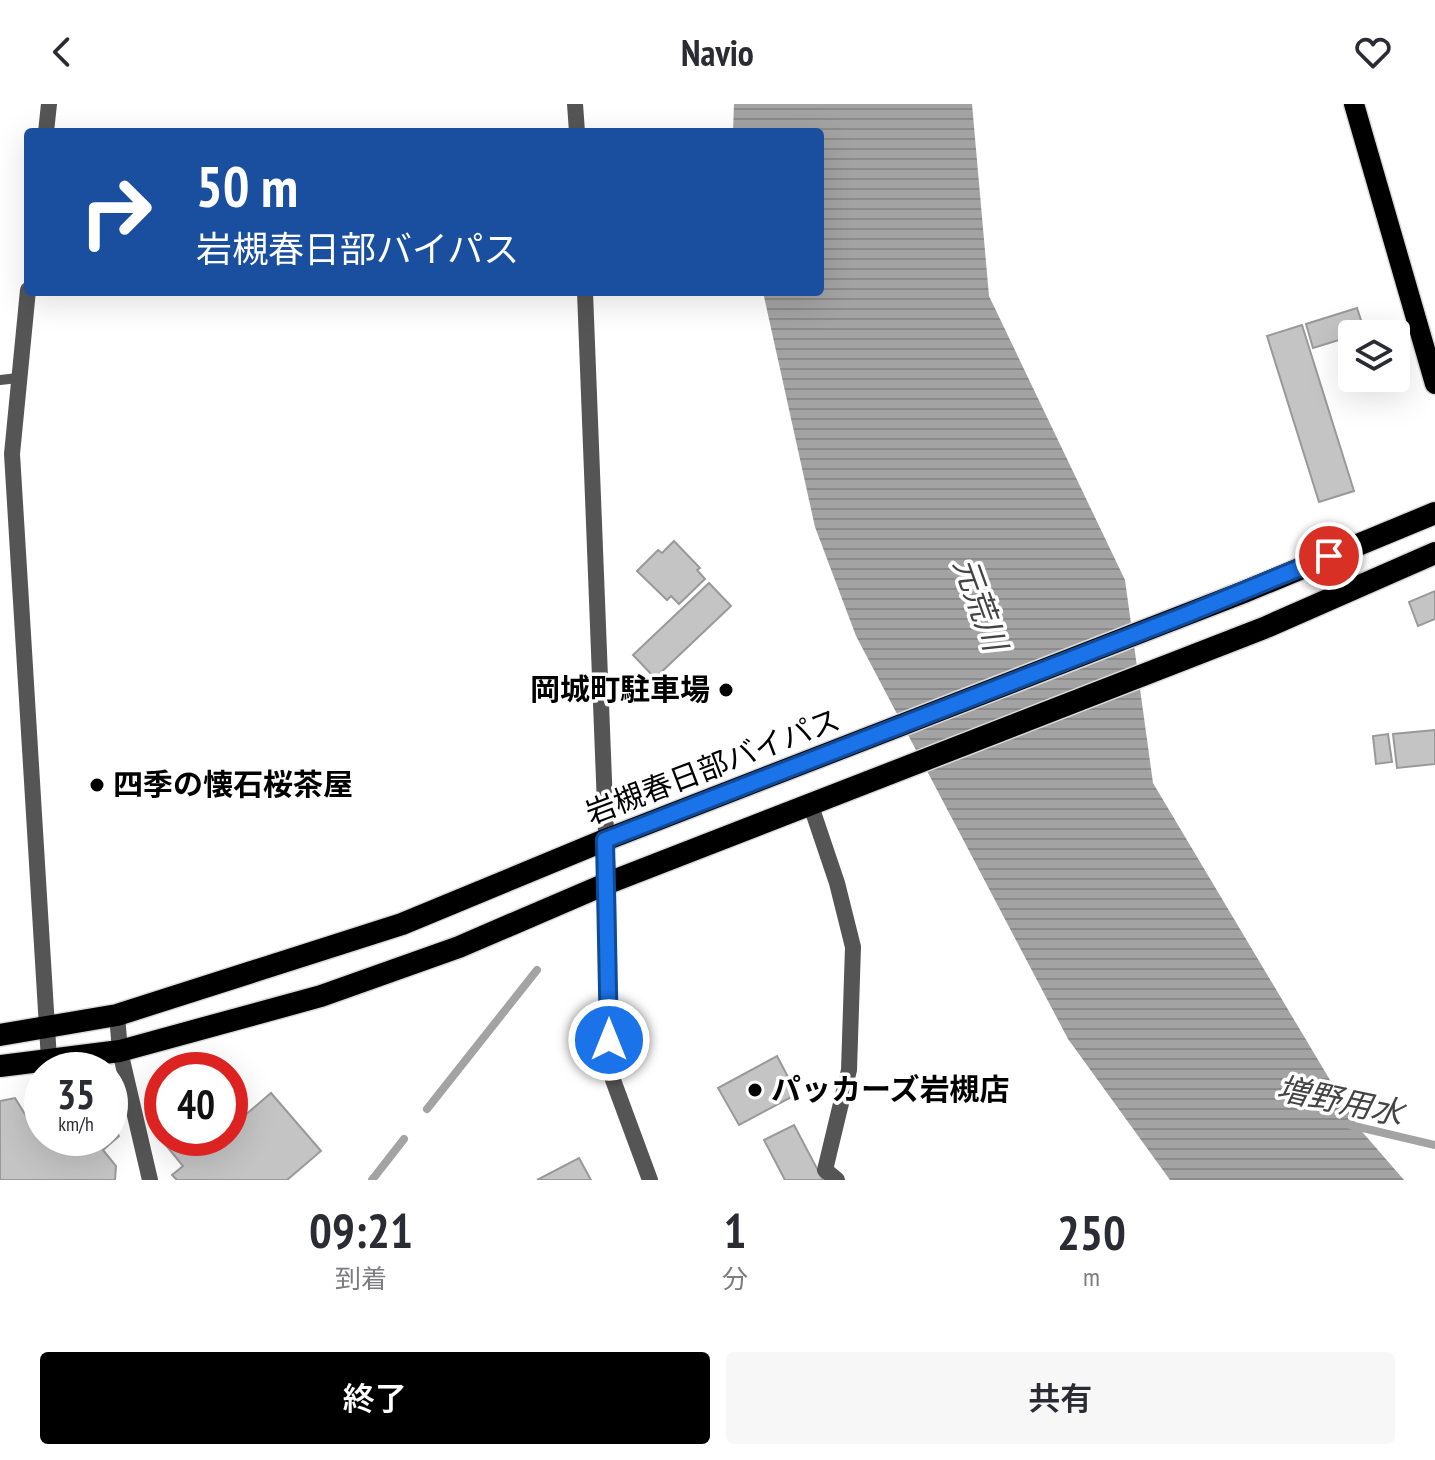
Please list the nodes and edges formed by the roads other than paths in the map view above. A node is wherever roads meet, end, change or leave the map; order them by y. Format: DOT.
graph roads {
  1 [pos="49,104"];
  2 [pos="575,104"];
  3 [pos="1354,104"];
  4 [pos="46,128"];
  5 [pos="577,128"];
  6 [pos="27,296"];
  7 [pos="585,296"];
  8 [pos="1429,340"];
  9 [pos="18,378"];
  10 [pos="0,380"];
  11 [pos="1435,384"];
  12 [pos="6,454"];
  13 [pos="1435,513"];
  14 [pos="1435,553"];
  15 [pos="810,803"];
  16 [pos="605,840"];
  17 [pos="608,883"];
  18 [pos="117,1015"];
  19 [pos="45,1030"];
  20 [pos="0,1035"];
  21 [pos="120,1051"];
  22 [pos="48,1052"];
  23 [pos="112,1052"];
  24 [pos="24,1063"];
  25 [pos="0,1066"];
  26 [pos="150,1180"];
  27 [pos="650,1180"];
  28 [pos="837,1180"];
  1 -- 4 [label="street"];
  2 -- 5 [label="street"];
  3 -- 8 [label="main road"];
  6 -- 9 [label="street"];
  7 -- 16 [label="street"];
  8 -- 11 [label="main road"];
  9 -- 10 [label="lane"];
  9 -- 12 [label="street"];
  12 -- 19 [label="street"];
  13 -- 16 [label="highway, 岩槻春日部バイパス"];
  14 -- 15 [label="highway"];
  15 -- 17 [label="highway"];
  15 -- 28 [label="street"];
  16 -- 17 [label="street"];
  16 -- 18 [label="highway, 岩槻春日部バイパス"];
  17 -- 21 [label="highway"];
  17 -- 27 [label="street"];
  18 -- 19 [label="highway, 岩槻春日部バイパス"];
  18 -- 21 [label="street"];
  19 -- 20 [label="highway, 岩槻春日部バイパス"];
  19 -- 22 [label="street"];
  21 -- 23 [label="highway"];
  21 -- 26 [label="street"];
  24 -- 25 [label="highway"];
}
